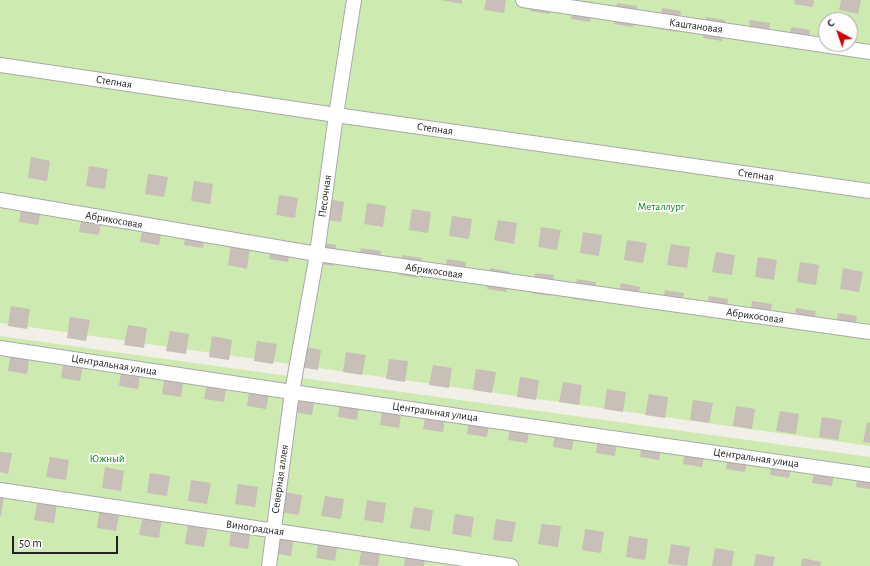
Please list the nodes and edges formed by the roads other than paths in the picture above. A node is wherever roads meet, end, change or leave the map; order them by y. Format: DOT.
graph roads {
  1 [pos="354,0"];
  2 [pos="523,0"];
  3 [pos="870,52"];
  4 [pos="0,65"];
  5 [pos="336,115"];
  6 [pos="870,191"];
  7 [pos="0,200"];
  8 [pos="316,254"];
  9 [pos="870,332"];
  10 [pos="0,348"];
  11 [pos="292,392"];
  12 [pos="870,475"];
  13 [pos="0,490"];
  14 [pos="273,531"];
  15 [pos="269,566"];
  16 [pos="511,566"];
  1 -- 5 [label="street, Песочная"];
  2 -- 3 [label="street, Каштановая"];
  4 -- 5 [label="street, Степная"];
  5 -- 6 [label="street, Степная"];
  5 -- 8 [label="street, Песочная"];
  7 -- 8 [label="street, Абрикосовая"];
  8 -- 9 [label="street, Абрикосовая"];
  8 -- 11 [label="street, Песочная"];
  10 -- 11 [label="street, Центральная улица"];
  11 -- 12 [label="street, Центральная улица"];
  11 -- 14 [label="street, Северная аллея"];
  13 -- 14 [label="street, Виноградная"];
  14 -- 15 [label="street, Северная аллея"];
  14 -- 16 [label="street, Виноградная"];
}
